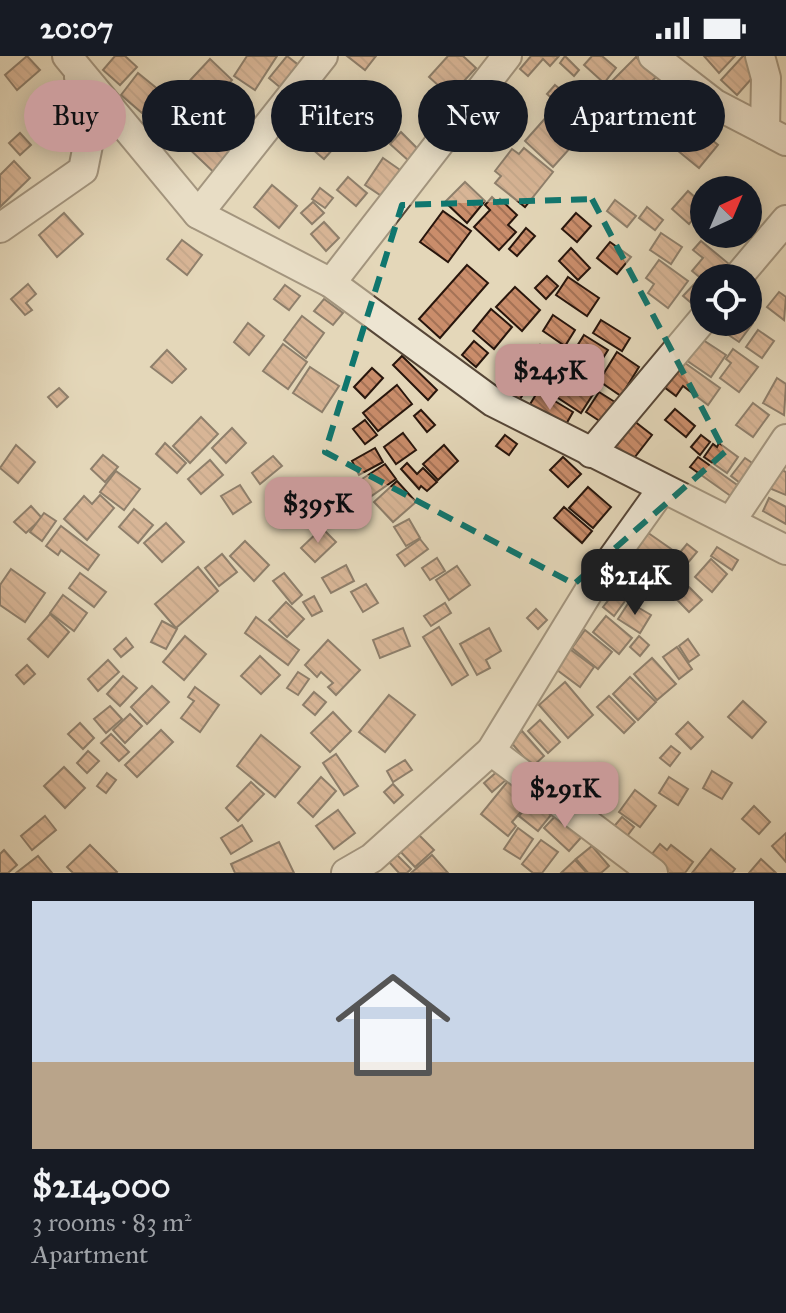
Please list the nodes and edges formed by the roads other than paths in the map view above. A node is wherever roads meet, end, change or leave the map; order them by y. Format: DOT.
graph roads {
  1 [pos="323,56"];
  2 [pos="507,56"];
  3 [pos="653,56"];
  4 [pos="760,56"];
  5 [pos="77,60"];
  6 [pos="775,135"];
  7 [pos="198,214"];
  8 [pos="786,220"];
  9 [pos="0,228"];
  10 [pos="749,264"];
  11 [pos="331,283"];
  12 [pos="690,335"];
  13 [pos="786,439"];
  14 [pos="591,453"];
  15 [pos="662,489"];
  16 [pos="731,521"];
  17 [pos="786,550"];
  18 [pos="491,751"];
  19 [pos="346,873"];
  20 [pos="653,873"];
  1 -- 7 [label="street"];
  2 -- 11 [label="street"];
  3 -- 6 [label="street"];
  4 -- 6 [label="street"];
  5 -- 7 [label="street"];
  5 -- 9 [label="street"];
  7 -- 11 [label="street"];
  8 -- 10 [label="street"];
  11 -- 14 [label="street"];
  12 -- 14 [label="street"];
  13 -- 16 [label="street"];
  14 -- 15 [label="street"];
  15 -- 16 [label="street"];
  15 -- 18 [label="street"];
  16 -- 17 [label="street"];
  18 -- 19 [label="street"];
  18 -- 20 [label="street"];
}
